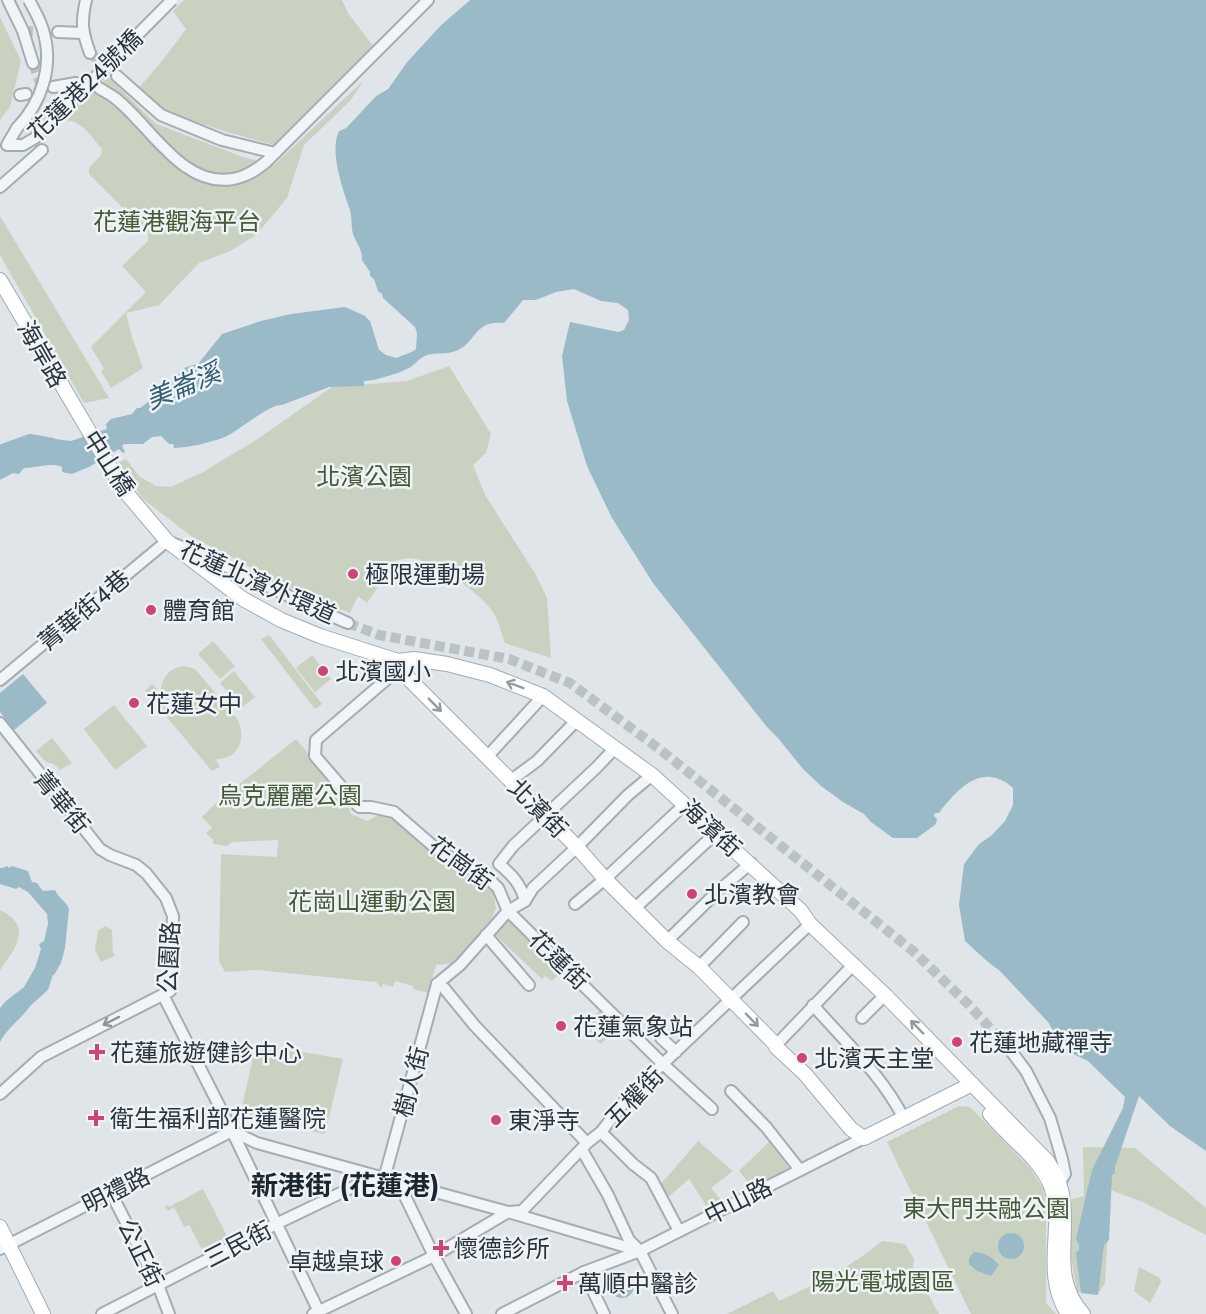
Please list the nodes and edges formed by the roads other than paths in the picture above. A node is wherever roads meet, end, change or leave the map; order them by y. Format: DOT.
graph roads {
  1 [pos="8,0"];
  2 [pos="29,0"];
  3 [pos="86,0"];
  4 [pos="172,0"];
  5 [pos="428,0"];
  6 [pos="58,32"];
  7 [pos="82,33"];
  8 [pos="90,52"];
  9 [pos="33,63"];
  10 [pos="117,76"];
  11 [pos="76,83"];
  12 [pos="53,87"];
  13 [pos="99,88"];
  14 [pos="42,150"];
  15 [pos="275,153"];
  16 [pos="0,187"];
  17 [pos="0,280"];
  18 [pos="67,395"];
  19 [pos="167,541"];
  20 [pos="348,622"];
  21 [pos="398,661"];
  22 [pos="0,680"];
  23 [pos="543,696"];
  24 [pos="577,720"];
  25 [pos="0,723"];
  26 [pos="615,748"];
  27 [pos="487,757"];
  28 [pos="652,775"];
  29 [pos="510,781"];
  30 [pos="684,805"];
  31 [pos="545,816"];
  32 [pos="716,833"];
  33 [pos="578,847"];
  34 [pos="751,863"];
  35 [pos="136,865"];
  36 [pos="605,879"];
  37 [pos="525,901"];
  38 [pos="575,904"];
  39 [pos="635,908"];
  40 [pos="508,911"];
  41 [pos="743,922"];
  42 [pos="810,924"];
  43 [pos="486,935"];
  44 [pos="667,940"];
  45 [pos="854,964"];
  46 [pos="699,967"];
  47 [pos="437,984"];
  48 [pos="530,985"];
  49 [pos="163,995"];
  50 [pos="885,995"];
  51 [pos="731,998"];
  52 [pos="813,1005"];
  53 [pos="862,1017"];
  54 [pos="661,1038"];
  55 [pos="776,1045"];
  56 [pos="1011,1051"];
  57 [pos="676,1052"];
  58 [pos="664,1065"];
  59 [pos="972,1084"];
  60 [pos="731,1091"];
  61 [pos="0,1094"];
  62 [pos="1042,1102"];
  63 [pos="712,1109"];
  64 [pos="904,1119"];
  65 [pos="232,1131"];
  66 [pos="601,1132"];
  67 [pos="864,1138"];
  68 [pos="585,1146"];
  69 [pos="1043,1160"];
  70 [pos="800,1170"];
  71 [pos="379,1178"];
  72 [pos="398,1182"];
  73 [pos="1059,1184"];
  74 [pos="111,1193"];
  75 [pos="508,1212"];
  76 [pos="276,1224"];
  77 [pos="0,1227"];
  78 [pos="679,1231"];
  79 [pos="5,1247"];
  80 [pos="640,1251"];
  81 [pos="434,1256"];
  82 [pos="584,1272"];
  83 [pos="158,1285"];
  84 [pos="317,1313"];
  85 [pos="43,1314"];
  86 [pos="102,1314"];
  87 [pos="169,1314"];
  88 [pos="466,1314"];
  89 [pos="502,1314"];
  90 [pos="604,1314"];
  91 [pos="672,1314"];
  92 [pos="1068,1314"];
  93 [pos="1083,1314"];
  1 -- 9 [label="street"];
  2 -- 4 [label="street, 花蓮港24號橋, bridge"];
  3 -- 7 [label="street"];
  5 -- 15 [label="street"];
  6 -- 7 [label="street"];
  7 -- 8 [label="street"];
  10 -- 15 [label="street"];
  11 -- 12 [label="street"];
  13 -- 15 [label="street"];
  14 -- 16 [label="street"];
  17 -- 18 [label="main road, 海岸路"];
  18 -- 19 [label="main road, 中山橋"];
  19 -- 20 [label="street, 花蓮北濱外環道"];
  19 -- 21 [label="main road"];
  19 -- 22 [label="street, 菁華街4巷"];
  23 -- 21 [label="main road, 海濱街, one-way"];
  21 -- 27 [label="main road, 北濱街, one-way"];
  21 -- 40 [label="street, 花崗街"];
  23 -- 24 [label="main road, 海濱街"];
  23 -- 27 [label="street"];
  24 -- 26 [label="main road, 海濱街"];
  24 -- 29 [label="street"];
  25 -- 35 [label="street, 菁華街"];
  26 -- 28 [label="main road, 海濱街"];
  26 -- 31 [label="street"];
  27 -- 29 [label="main road, 北濱街"];
  28 -- 30 [label="main road, 海濱街"];
  28 -- 33 [label="street"];
  29 -- 31 [label="main road, 北濱街"];
  30 -- 32 [label="main road, 海濱街"];
  30 -- 36 [label="street"];
  31 -- 33 [label="main road, 北濱街"];
  31 -- 37 [label="street"];
  32 -- 34 [label="main road, 海濱街"];
  32 -- 39 [label="street"];
  33 -- 36 [label="main road, 北濱街"];
  33 -- 37 [label="street"];
  34 -- 42 [label="main road, 海濱街"];
  34 -- 44 [label="street"];
  35 -- 49 [label="street, 公園路"];
  36 -- 38 [label="street"];
  36 -- 39 [label="main road, 北濱街"];
  37 -- 40 [label="street"];
  39 -- 44 [label="main road, 北濱街"];
  40 -- 43 [label="street, 花崗街"];
  40 -- 58 [label="street, 花蓮街"];
  41 -- 46 [label="street"];
  42 -- 45 [label="main road, 海濱街"];
  42 -- 51 [label="street, 五權街"];
  43 -- 47 [label="street, 花崗街"];
  43 -- 48 [label="street"];
  44 -- 46 [label="main road, 北濱街"];
  45 -- 50 [label="main road, 海濱街"];
  45 -- 52 [label="street"];
  46 -- 51 [label="main road, 北濱街"];
  47 -- 68 [label="street"];
  47 -- 71 [label="street, 樹人街"];
  49 -- 61 [label="street, one-way"];
  49 -- 65 [label="street, 公園路"];
  50 -- 53 [label="street"];
  59 -- 50 [label="main road, 海濱街, one-way"];
  51 -- 55 [label="main road, 北濱街, one-way"];
  51 -- 57 [label="street, 五權街"];
  52 -- 55 [label="street"];
  52 -- 64 [label="street"];
  54 -- 57 [label="street"];
  55 -- 67 [label="main road, 北濱街"];
  56 -- 62 [label="street"];
  57 -- 58 [label="street, 五權街"];
  58 -- 63 [label="street, 花蓮街"];
  58 -- 66 [label="street, 五權街"];
  59 -- 64 [label="main road, 中山路"];
  59 -- 69 [label="main road, 海濱街"];
  59 -- 69 [label="main road, 海濱街"];
  60 -- 70 [label="street"];
  62 -- 69 [label="street"];
  62 -- 73 [label="street"];
  64 -- 67 [label="main road, 中山路"];
  65 -- 71 [label="street"];
  65 -- 74 [label="street, 明禮路"];
  65 -- 76 [label="street, 公園路"];
  66 -- 68 [label="street, 五權街"];
  66 -- 78 [label="street"];
  67 -- 70 [label="street, 中山路"];
  68 -- 75 [label="street, 五權街"];
  68 -- 80 [label="street"];
  69 -- 73 [label="main road"];
  69 -- 92 [label="main road"];
  70 -- 78 [label="street, 中山路"];
  71 -- 72 [label="street"];
  71 -- 76 [label="street, 三民街"];
  72 -- 75 [label="street"];
  72 -- 81 [label="street"];
  73 -- 93 [label="main road"];
  74 -- 79 [label="street, 明禮路"];
  74 -- 83 [label="street, 公正街"];
  75 -- 80 [label="street"];
  75 -- 81 [label="street, 五權街"];
  76 -- 83 [label="street, 三民街"];
  76 -- 84 [label="street, 公園路"];
  77 -- 79 [label="main road"];
  78 -- 80 [label="street, 中山路"];
  79 -- 85 [label="main road"];
  80 -- 82 [label="street, 中山路"];
  80 -- 91 [label="street"];
  81 -- 84 [label="street, 五權街"];
  81 -- 88 [label="street"];
  82 -- 89 [label="street, 中山路"];
  82 -- 90 [label="street"];
  83 -- 86 [label="street, 三民街"];
  83 -- 87 [label="street, 公正街"];
}
